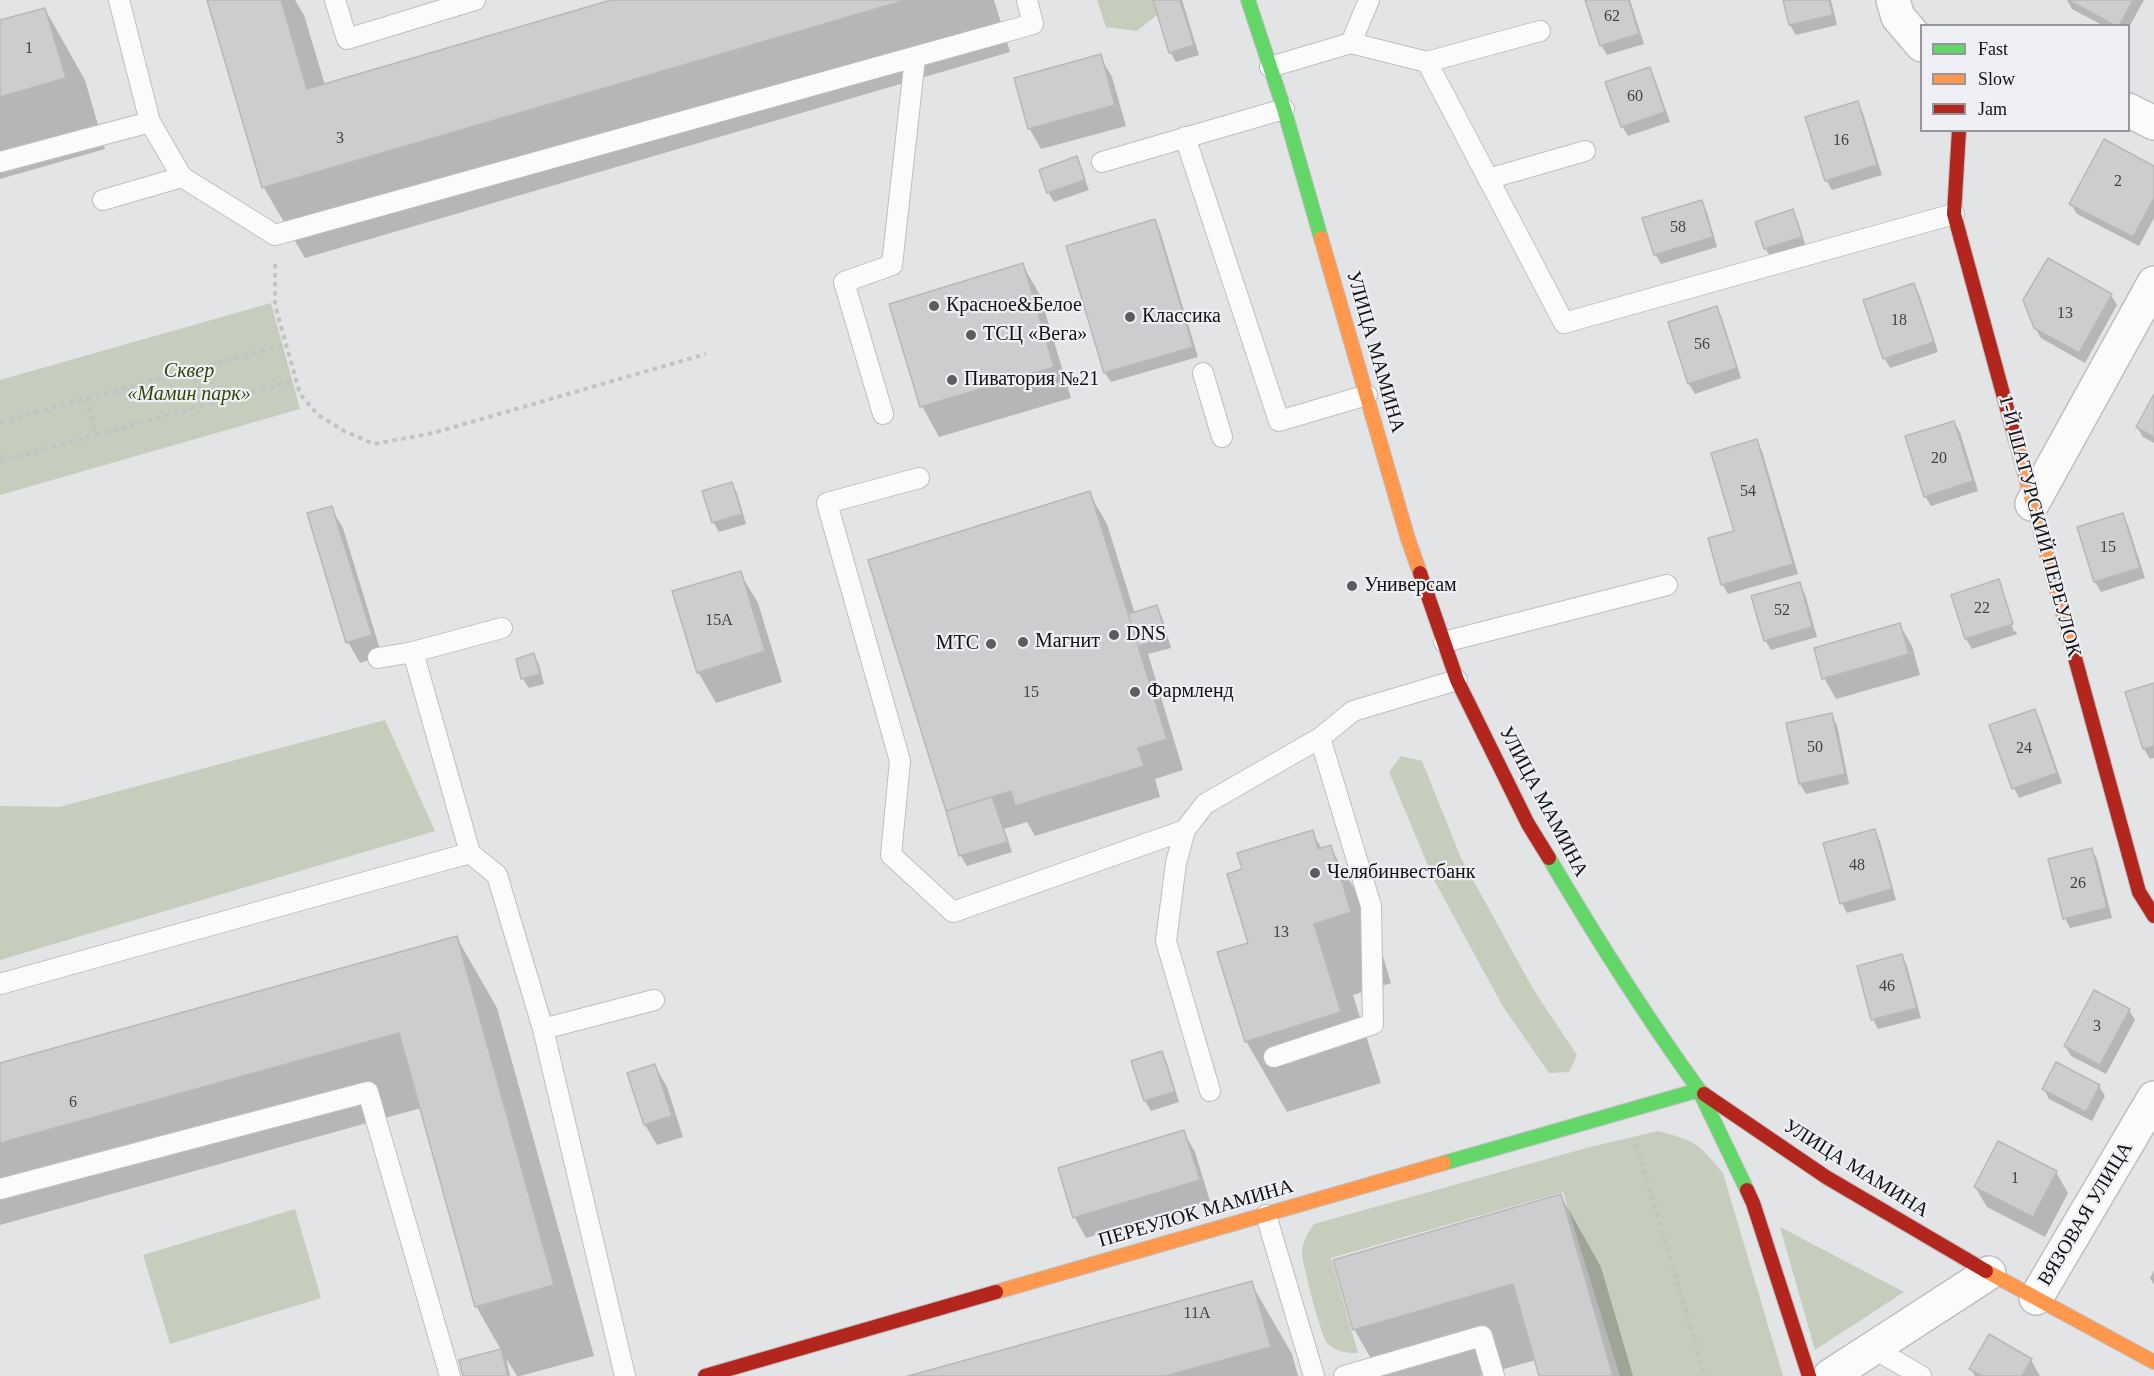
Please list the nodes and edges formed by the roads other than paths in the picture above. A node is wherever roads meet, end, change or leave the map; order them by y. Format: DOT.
graph roads {
  1 [pos="119,0"];
  2 [pos="335,0"];
  3 [pos="475,0"];
  4 [pos="1027,0"];
  5 [pos="1248,0"];
  6 [pos="1369,0"];
  7 [pos="1893,0"];
  8 [pos="1540,31"];
  9 [pos="1351,43"];
  10 [pos="1920,43"];
  11 [pos="915,58"];
  12 [pos="1427,62"];
  13 [pos="1270,67"];
  14 [pos="1284,109"];
  15 [pos="2130,111"];
  16 [pos="150,122"];
  17 [pos="2154,123"];
  18 [pos="1959,132"];
  19 [pos="1185,137"];
  20 [pos="1585,151"];
  21 [pos="0,162"];
  22 [pos="1102,162"];
  23 [pos="182,177"];
  24 [pos="1488,179"];
  25 [pos="103,200"];
  26 [pos="1954,214"];
  27 [pos="2154,283"];
  28 [pos="1203,374"];
  29 [pos="1367,395"];
  30 [pos="883,414"];
  31 [pos="1222,437"];
  32 [pos="919,478"];
  33 [pos="2032,504"];
  34 [pos="1667,585"];
  35 [pos="502,628"];
  36 [pos="1444,642"];
  37 [pos="413,651"];
  38 [pos="378,658"];
  39 [pos="1457,680"];
  40 [pos="1320,738"];
  41 [pos="1185,830"];
  42 [pos="471,853"];
  43 [pos="2154,916"];
  44 [pos="0,984"];
  45 [pos="654,1000"];
  46 [pos="543,1029"];
  47 [pos="1274,1057"];
  48 [pos="1699,1090"];
  49 [pos="1210,1092"];
  50 [pos="2154,1098"];
  51 [pos="0,1189"];
  52 [pos="1266,1215"];
  53 [pos="1989,1273"];
  54 [pos="2036,1298"];
  55 [pos="1873,1348"];
  56 [pos="2154,1362"];
  57 [pos="450,1376"];
  58 [pos="625,1376"];
  59 [pos="705,1376"];
  60 [pos="1314,1376"];
  61 [pos="1344,1376"];
  62 [pos="1494,1376"];
  63 [pos="1809,1376"];
  64 [pos="1830,1376"];
  65 [pos="1921,1376"];
  1 -- 16 [label="lane"];
  2 -- 3 [label="lane"];
  4 -- 11 [label="lane"];
  5 -- 13 [label="street, УЛИЦА МАМИНА"];
  6 -- 9 [label="lane"];
  7 -- 10 [label="street"];
  8 -- 12 [label="lane"];
  9 -- 12 [label="lane"];
  9 -- 13 [label="lane"];
  11 -- 23 [label="lane"];
  11 -- 30 [label="lane"];
  12 -- 24 [label="lane"];
  13 -- 14 [label="street, УЛИЦА МАМИНА"];
  14 -- 19 [label="lane"];
  14 -- 29 [label="street, УЛИЦА МАМИНА"];
  15 -- 17 [label="street"];
  16 -- 21 [label="lane"];
  16 -- 23 [label="lane"];
  18 -- 26 [label="street, 1-Й ШАТУРСКИЙ ПЕРЕУЛОК"];
  19 -- 22 [label="lane"];
  19 -- 29 [label="lane"];
  20 -- 24 [label="lane"];
  23 -- 25 [label="lane"];
  24 -- 26 [label="lane"];
  26 -- 33 [label="street, 1-Й ШАТУРСКИЙ ПЕРЕУЛОК"];
  27 -- 33 [label="street"];
  28 -- 31 [label="lane"];
  29 -- 36 [label="street, УЛИЦА МАМИНА"];
  32 -- 41 [label="lane"];
  33 -- 43 [label="street, 1-Й ШАТУРСКИЙ ПЕРЕУЛОК"];
  34 -- 36 [label="lane"];
  35 -- 37 [label="lane"];
  36 -- 39 [label="street, УЛИЦА МАМИНА"];
  37 -- 38 [label="lane"];
  37 -- 42 [label="lane"];
  39 -- 40 [label="lane"];
  39 -- 48 [label="street, УЛИЦА МАМИНА"];
  40 -- 41 [label="lane"];
  40 -- 47 [label="lane"];
  41 -- 49 [label="lane"];
  42 -- 44 [label="lane"];
  42 -- 46 [label="lane"];
  45 -- 46 [label="lane"];
  46 -- 58 [label="lane"];
  48 -- 52 [label="street, ПЕРЕУЛОК МАМИНА"];
  48 -- 53 [label="street, УЛИЦА МАМИНА"];
  48 -- 63 [label="street"];
  50 -- 54 [label="street, ВЯЗОВАЯ УЛИЦА"];
  51 -- 57 [label="lane"];
  52 -- 59 [label="street, ПЕРЕУЛОК МАМИНА"];
  52 -- 60 [label="lane"];
  53 -- 54 [label="street, УЛИЦА МАМИНА"];
  53 -- 55 [label="street"];
  54 -- 56 [label="street, УЛИЦА МАМИНА"];
  55 -- 64 [label="street"];
  55 -- 65 [label="lane"];
  61 -- 62 [label="lane"];
}
